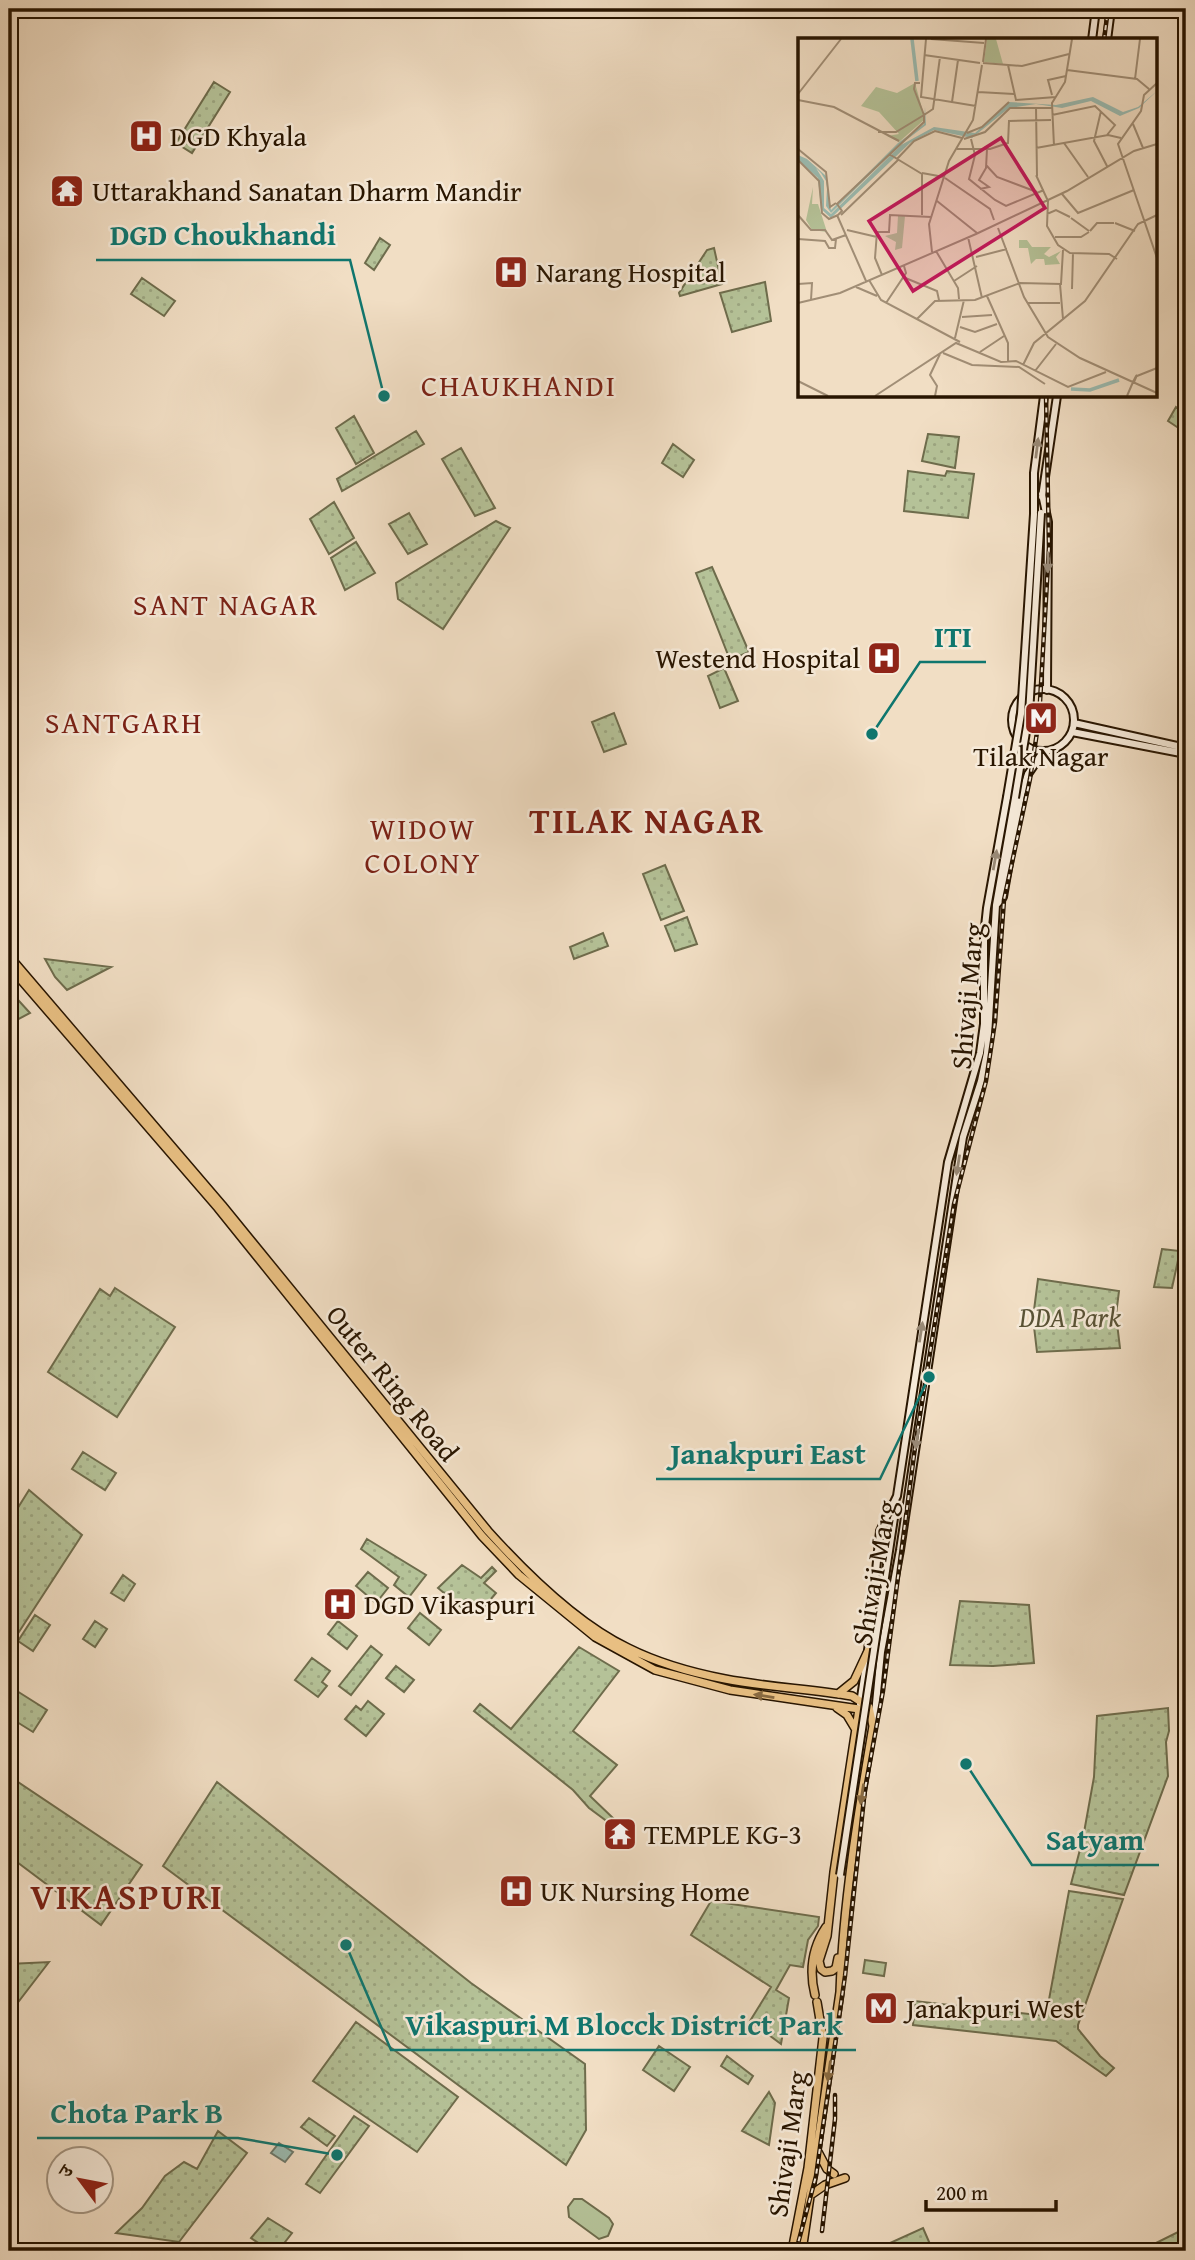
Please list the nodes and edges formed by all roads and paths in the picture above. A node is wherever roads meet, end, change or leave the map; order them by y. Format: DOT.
graph roads {
  1 [pos="1096,9"];
  2 [pos="1111,9"];
  3 [pos="1092,38"];
  4 [pos="1107,38"];
  5 [pos="1044,397"];
  6 [pos="1057,397"];
  7 [pos="1042,494"];
  8 [pos="1038,514"];
  9 [pos="1047,690"];
  10 [pos="1074,723"];
  11 [pos="1072,732"];
  12 [pos="1186,748"];
  13 [pos="1043,752"];
  14 [pos="1186,754"];
  15 [pos="996,905"];
  16 [pos="9,956"];
  17 [pos="9,966"];
  18 [pos="918,1353"];
  19 [pos="930,1354"];
  20 [pos="897,1496"];
  21 [pos="485,1534"];
  22 [pos="868,1651"];
  23 [pos="881,1652"];
  24 [pos="838,1694"];
  25 [pos="861,1700"];
  26 [pos="832,1706"];
  27 [pos="859,1709"];
  28 [pos="873,1726"];
  29 [pos="856,1730"];
  30 [pos="853,1747"];
  31 [pos="869,1749"];
  32 [pos="833,1890"];
  33 [pos="829,1924"];
  34 [pos="844,1933"];
  35 [pos="818,2152"];
  36 [pos="834,2174"];
  37 [pos="845,2178"];
  38 [pos="811,2194"];
  39 [pos="792,2251"];
  40 [pos="802,2251"];
  1 -- 3 [label="main road"];
  2 -- 4 [label="main road"];
  8 -- 5 [label="main road, one-way"];
  6 -- 7 [label="main road"];
  7 -- 8 [label="main road"];
  7 -- 9 [label="main road, one-way"];
  8 -- 15 [label="main road, bridge"];
  18 -- 8 [label="main road, Shivaji Marg, one-way, bridge"];
  9 -- 10 [label="main road"];
  9 -- 13 [label="main road"];
  10 -- 11 [label="main road"];
  10 -- 12 [label="main road"];
  11 -- 13 [label="main road"];
  11 -- 14 [label="main road"];
  13 -- 15 [label="main road"];
  15 -- 19 [label="main road, Shivaji Marg, one-way"];
  16 -- 21 [label="main road, Outer Ring Road"];
  17 -- 21 [label="main road, Outer Ring Road"];
  18 -- 19 [label="main road"];
  18 -- 20 [label="main road, Shivaji Marg"];
  19 -- 23 [label="main road, Shivaji Marg, one-way"];
  20 -- 22 [label="main road, Shivaji Marg"];
  20 -- 32 [label="main road, bridge"];
  21 -- 24 [label="main road, Outer Ring Road"];
  26 -- 21 [label="main road, Outer Ring Road, one-way"];
  22 -- 23 [label="main road"];
  22 -- 24 [label="main road"];
  22 -- 25 [label="main road, Shivaji Marg"];
  23 -- 28 [label="main road, Shivaji Marg"];
  24 -- 25 [label="main road, Outer Ring Road"];
  25 -- 27 [label="main road, Shivaji Marg"];
  25 -- 28 [label="main road"];
  26 -- 27 [label="main road, Outer Ring Road"];
  26 -- 29 [label="main road"];
  27 -- 29 [label="main road, Shivaji Marg"];
  28 -- 31 [label="main road, Shivaji Marg"];
  29 -- 30 [label="main road, Shivaji Marg"];
  30 -- 31 [label="main road"];
  30 -- 32 [label="main road, Shivaji Marg"];
  31 -- 34 [label="main road, Shivaji Marg, one-way"];
  32 -- 33 [label="main road, Shivaji Marg"];
  33 -- 34 [label="main road"];
  33 -- 39 [label="main road, Shivaji Marg"];
  34 -- 35 [label="main road, Shivaji Marg, one-way"];
  35 -- 36 [label="main road"];
  35 -- 38 [label="main road, Shivaji Marg"];
  37 -- 38 [label="main road"];
  38 -- 40 [label="main road, Shivaji Marg"];
}
